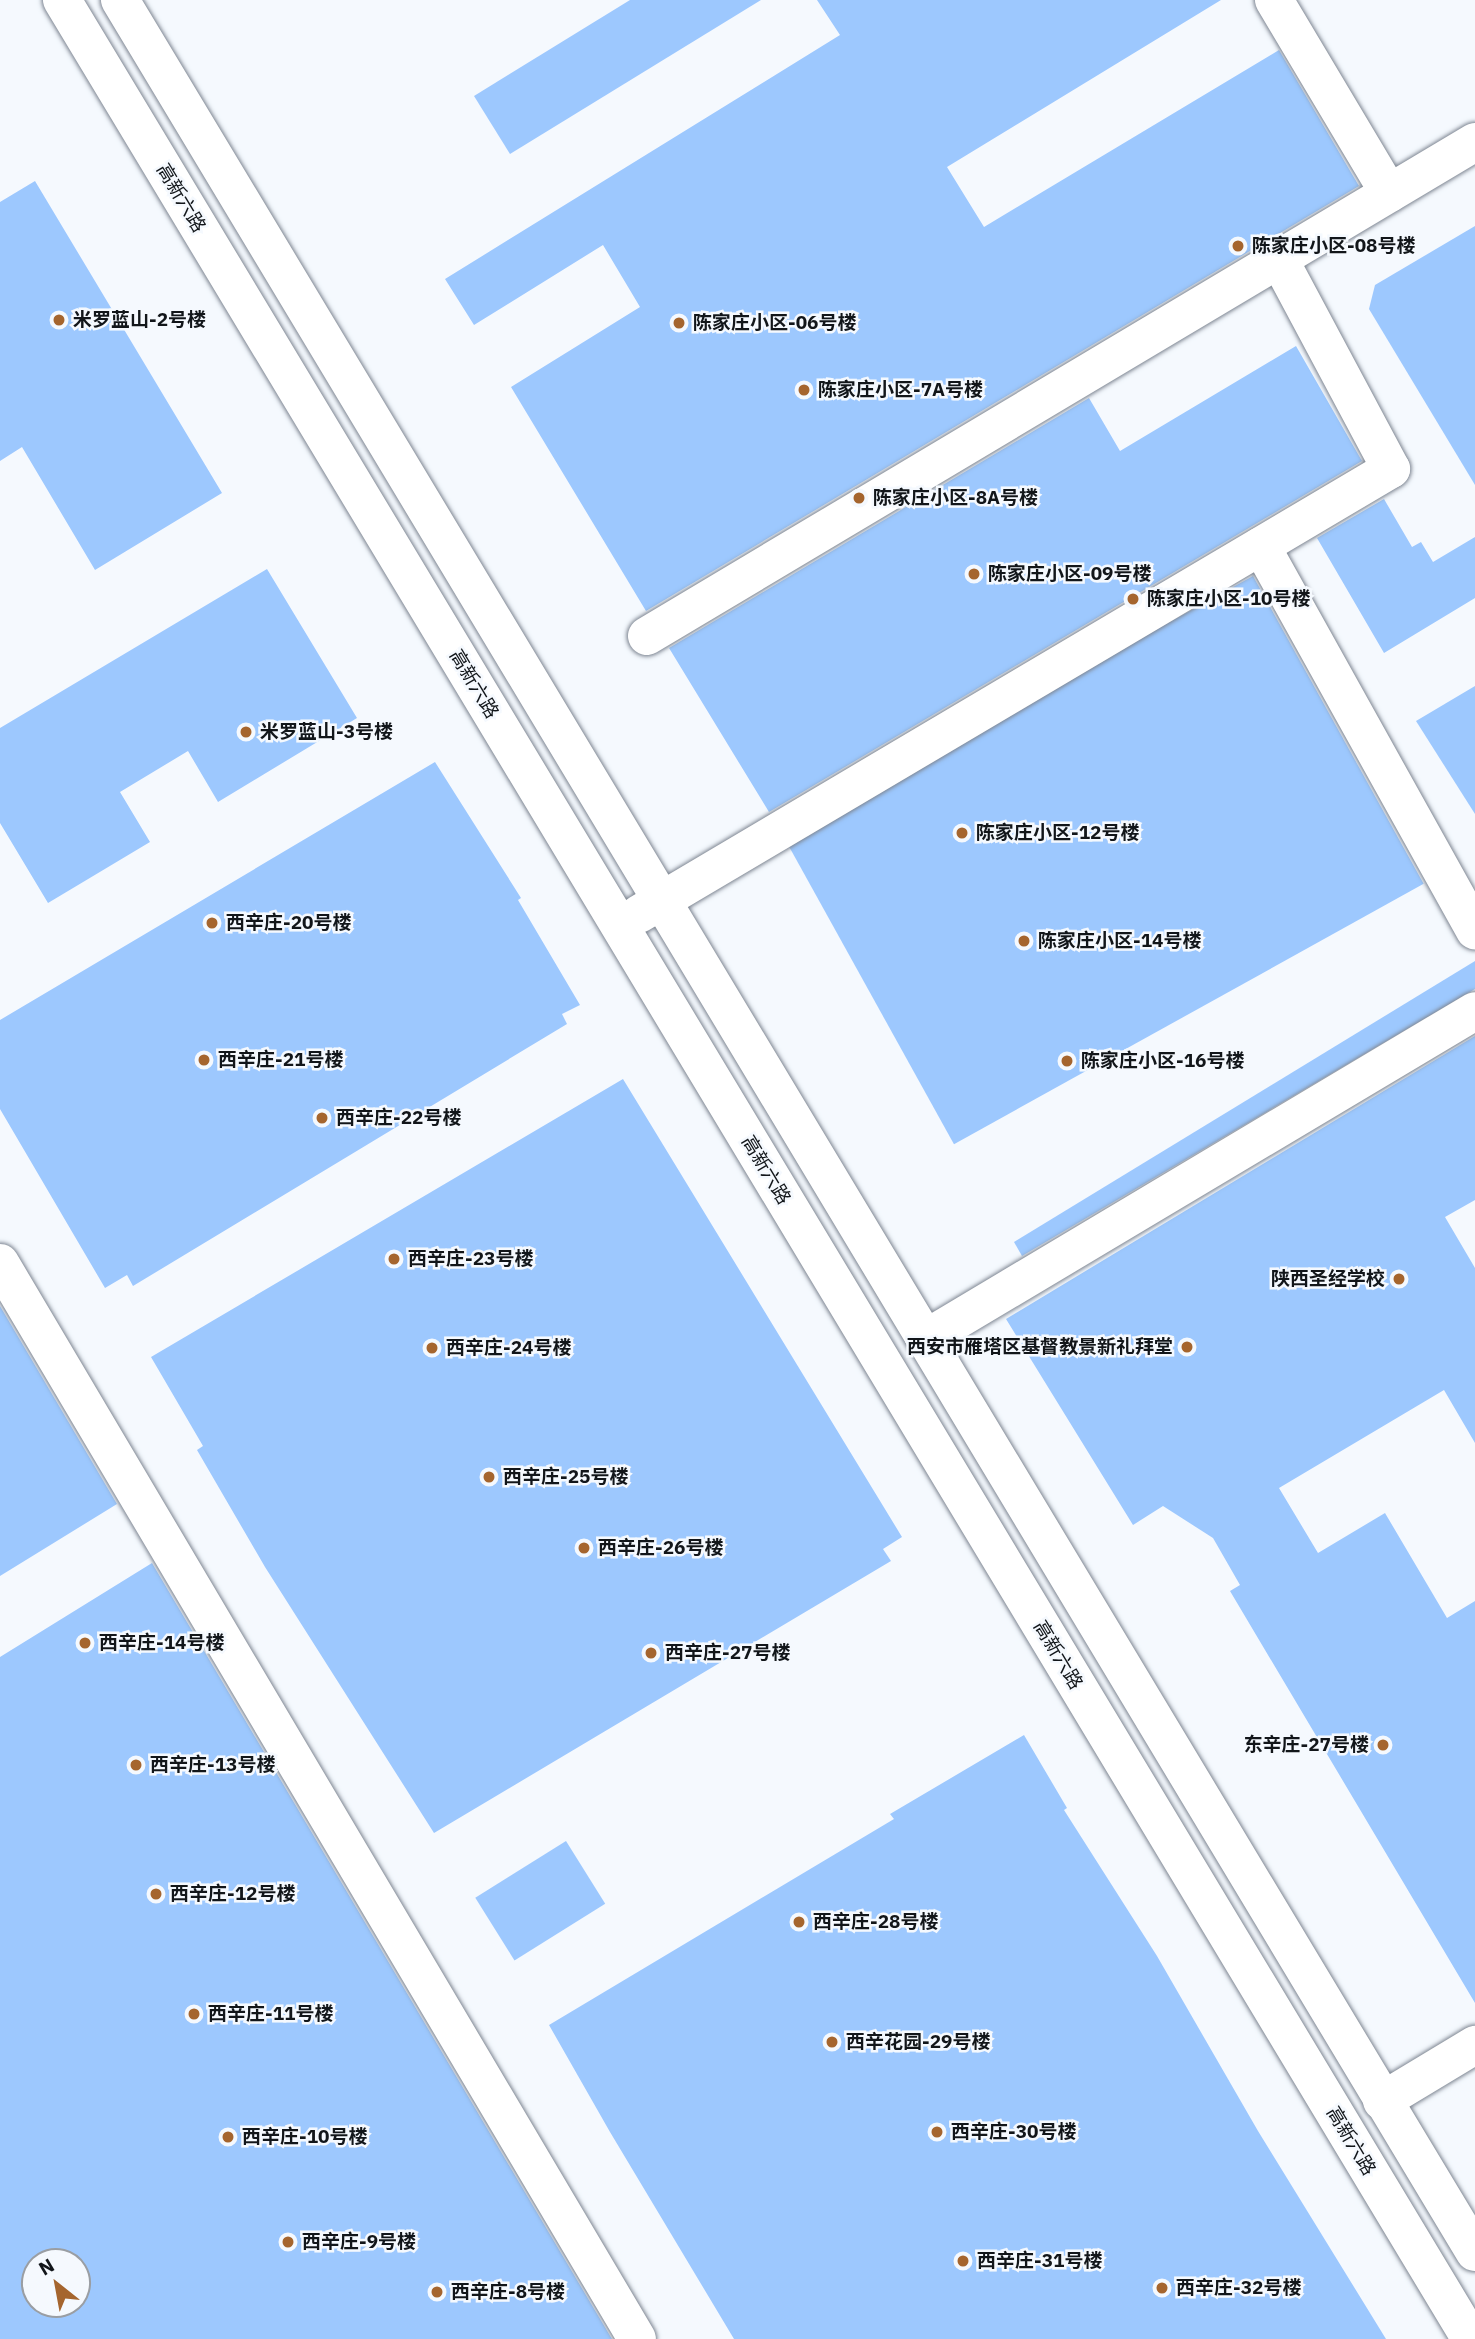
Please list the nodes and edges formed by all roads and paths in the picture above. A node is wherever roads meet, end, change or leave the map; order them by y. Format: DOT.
graph roads {
  1 [pos="62,0"];
  2 [pos="120,0"];
  3 [pos="1274,0"];
  4 [pos="1475,142"];
  5 [pos="1390,193"];
  6 [pos="1279,259"];
  7 [pos="1261,546"];
  8 [pos="647,636"];
  9 [pos="662,901"];
  10 [pos="620,926"];
  11 [pos="1475,930"];
  12 [pos="1475,1011"];
  13 [pos="0,1263"];
  14 [pos="925,1339"];
  15 [pos="1475,2045"];
  16 [pos="1382,2101"];
  17 [pos="1475,2252"];
  18 [pos="637,2339"];
  19 [pos="1471,2339"];
  1 -- 10 [label="street, 高新六路"];
  2 -- 9 [label="street"];
  3 -- 5 [label="street"];
  4 -- 5 [label="street"];
  5 -- 6 [label="street"];
  6 -- 7 [label="street"];
  6 -- 8 [label="street"];
  7 -- 9 [label="street"];
  7 -- 11 [label="street"];
  9 -- 10 [label="street"];
  9 -- 14 [label="street"];
  10 -- 19 [label="street, 高新六路"];
  12 -- 14 [label="street"];
  13 -- 18 [label="street"];
  14 -- 16 [label="street"];
  15 -- 16 [label="street"];
  16 -- 17 [label="street"];
}
